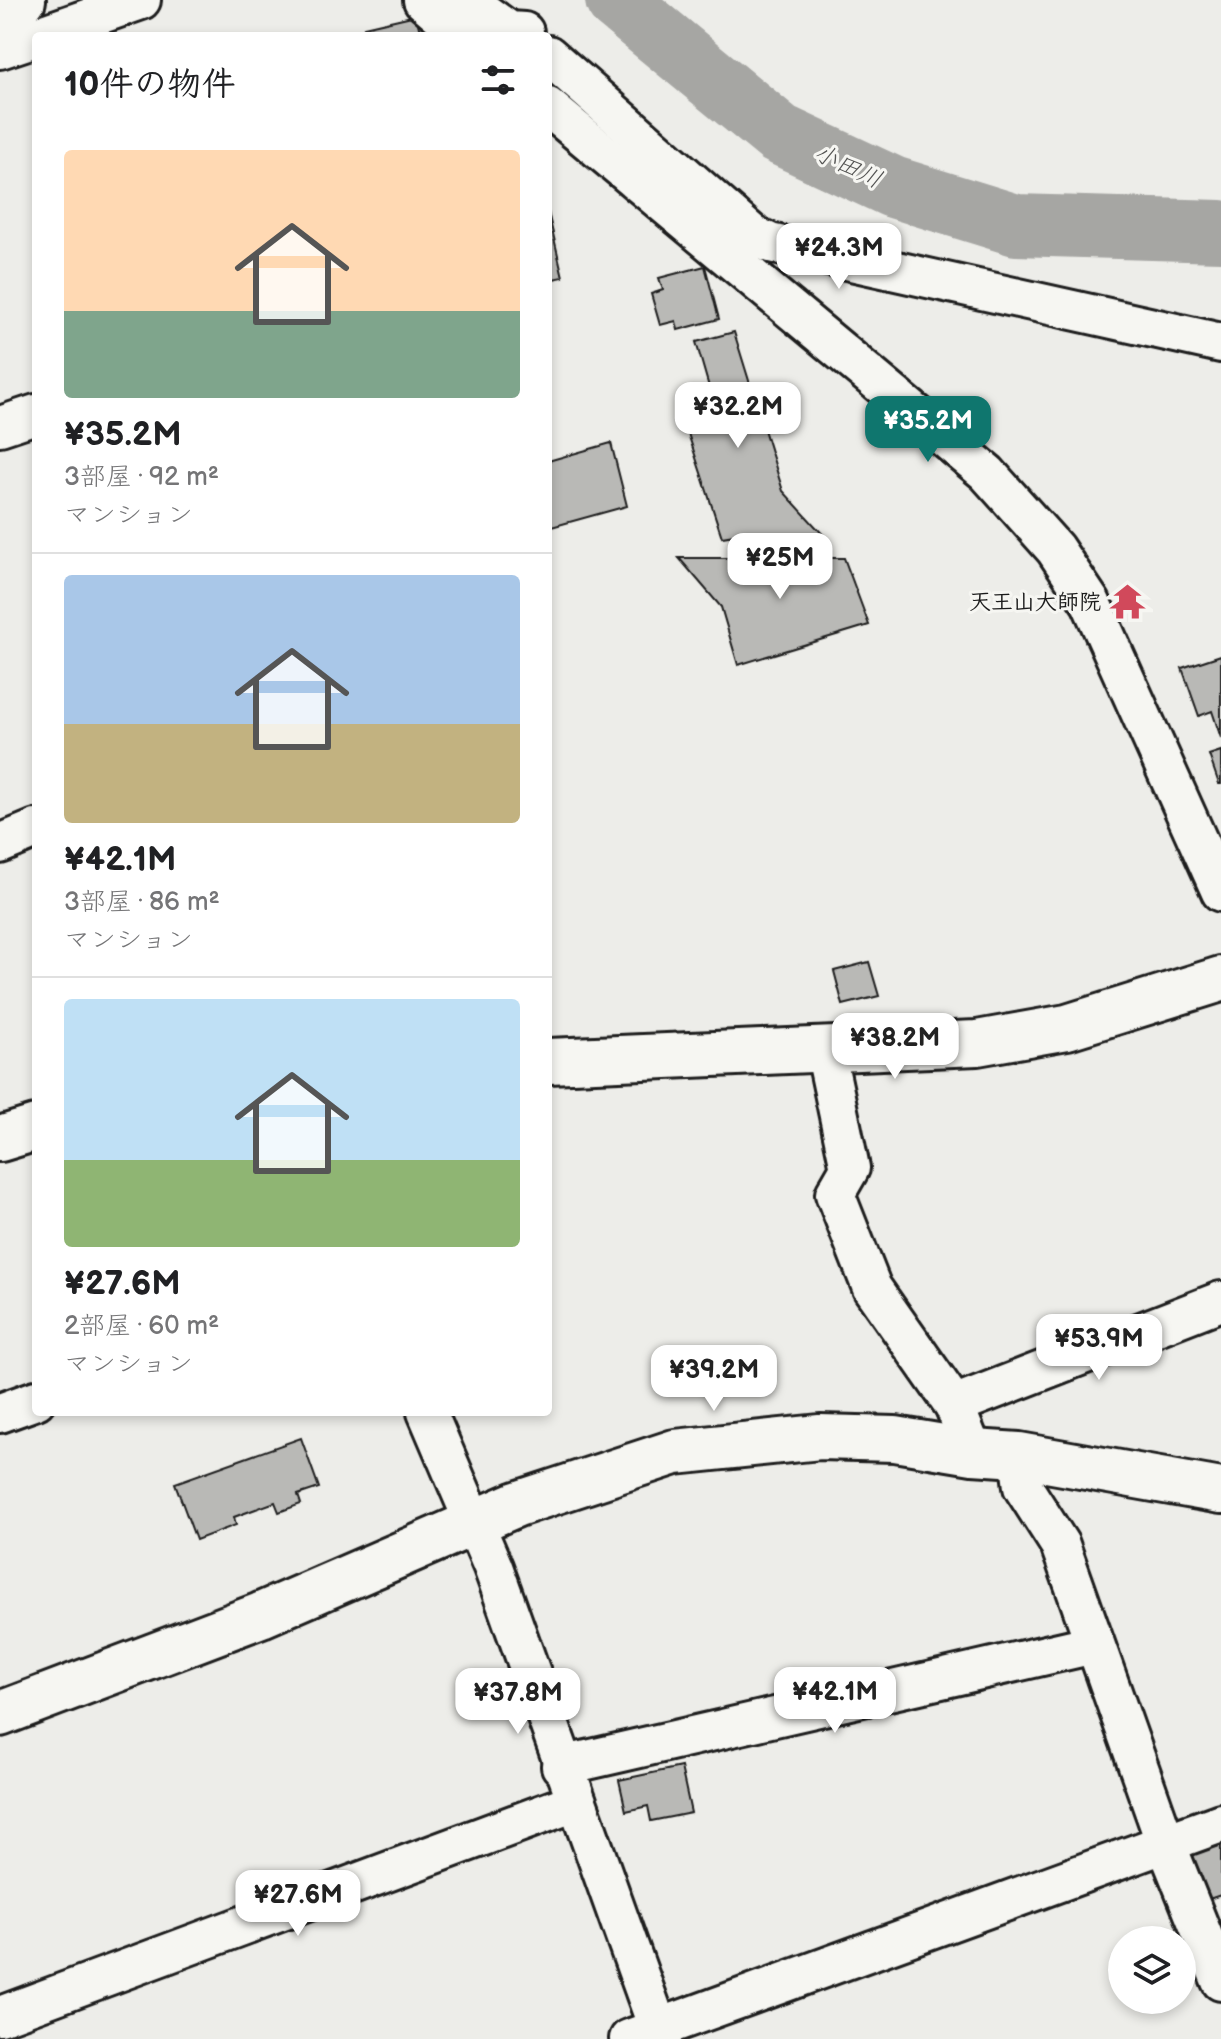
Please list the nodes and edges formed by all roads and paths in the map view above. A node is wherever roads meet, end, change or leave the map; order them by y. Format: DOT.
graph roads {
  1 [pos="23,0"];
  2 [pos="141,0"];
  3 [pos="423,0"];
  4 [pos="466,0"];
  5 [pos="493,0"];
  6 [pos="0,8"];
  7 [pos="49,32"];
  8 [pos="460,32"];
  9 [pos="511,32"];
  10 [pos="524,32"];
  11 [pos="32,38"];
  12 [pos="0,49"];
  13 [pos="552,58"];
  14 [pos="552,110"];
  15 [pos="1221,343"];
  16 [pos="32,415"];
  17 [pos="0,426"];
  18 [pos="32,831"];
  19 [pos="0,844"];
  20 [pos="1221,892"];
  21 [pos="1221,979"];
  22 [pos="825,1049"];
  23 [pos="552,1061"];
  24 [pos="32,1129"];
  25 [pos="0,1139"];
  26 [pos="1221,1301"];
  27 [pos="32,1401"];
  28 [pos="954,1405"];
  29 [pos="0,1413"];
  30 [pos="429,1416"];
  31 [pos="973,1452"];
  32 [pos="1019,1455"];
  33 [pos="1221,1491"];
  34 [pos="474,1523"];
  35 [pos="1094,1644"];
  36 [pos="0,1714"];
  37 [pos="561,1766"];
  38 [pos="575,1802"];
  39 [pos="1221,1823"];
  40 [pos="1166,1844"];
  41 [pos="1221,1981"];
  42 [pos="0,2016"];
  43 [pos="650,2035"];
  1 -- 6 [label="main road"];
  2 -- 7 [label="street"];
  3 -- 8 [label="street"];
  4 -- 9 [label="street"];
  5 -- 10 [label="street"];
  11 -- 12 [label="street"];
  13 -- 15 [label="street"];
  14 -- 20 [label="street"];
  16 -- 17 [label="street"];
  18 -- 19 [label="street"];
  21 -- 22 [label="main road"];
  22 -- 23 [label="main road"];
  22 -- 28 [label="street"];
  24 -- 25 [label="main road"];
  26 -- 28 [label="street"];
  27 -- 29 [label="street"];
  28 -- 31 [label="street"];
  30 -- 34 [label="street"];
  31 -- 32 [label="main road"];
  31 -- 34 [label="main road"];
  32 -- 33 [label="main road"];
  32 -- 35 [label="street"];
  34 -- 36 [label="main road"];
  34 -- 37 [label="street"];
  35 -- 37 [label="street"];
  35 -- 40 [label="street"];
  37 -- 38 [label="street"];
  38 -- 42 [label="street"];
  38 -- 43 [label="street"];
  39 -- 40 [label="street"];
  40 -- 41 [label="street"];
  40 -- 43 [label="street"];
}
